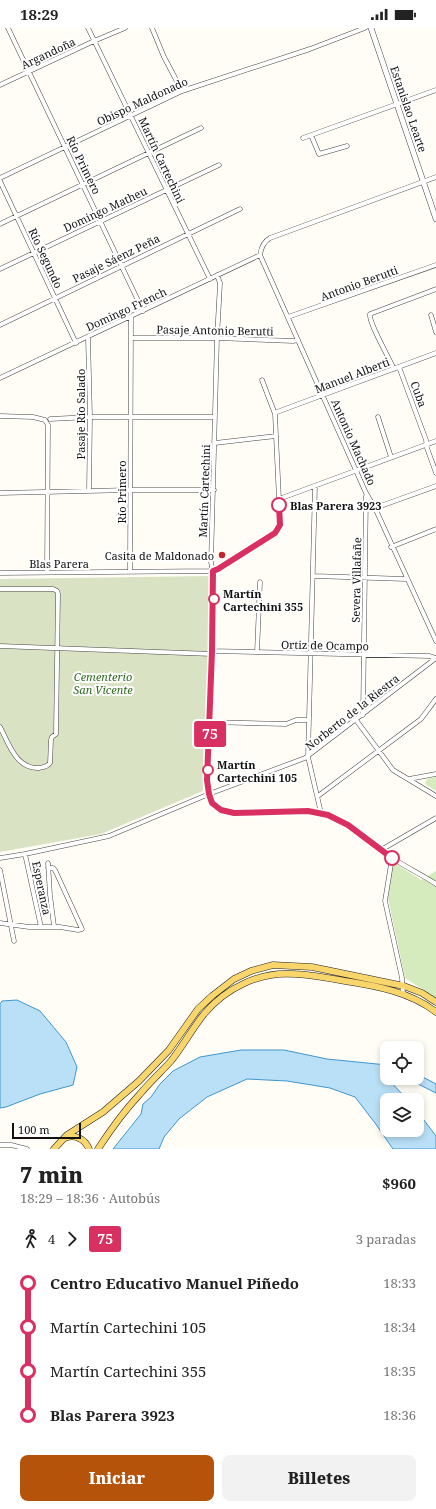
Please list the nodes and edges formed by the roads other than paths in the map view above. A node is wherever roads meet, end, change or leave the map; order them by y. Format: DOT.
graph roads {
  1 [pos="8,28"];
  2 [pos="88,28"];
  3 [pos="125,28"];
  4 [pos="152,28"];
  5 [pos="365,28"];
  6 [pos="371,28"];
  7 [pos="94,41"];
  8 [pos="29,71"];
  9 [pos="0,85"];
  10 [pos="436,90"];
  11 [pos="182,91"];
  12 [pos="396,105"];
  13 [pos="131,116"];
  14 [pos="201,128"];
  15 [pos="311,135"];
  16 [pos="303,138"];
  17 [pos="347,146"];
  18 [pos="65,147"];
  19 [pos="148,153"];
  20 [pos="219,165"];
  21 [pos="436,177"];
  22 [pos="0,180"];
  23 [pos="423,181"];
  24 [pos="83,184"];
  25 [pos="166,190"];
  26 [pos="240,209"];
  27 [pos="17,216"];
  28 [pos="436,218"];
  29 [pos="101,221"];
  30 [pos="0,224"];
  31 [pos="187,234"];
  32 [pos="34,252"];
  33 [pos="260,255"];
  34 [pos="436,265"];
  35 [pos="122,266"];
  36 [pos="0,269"];
  37 [pos="217,275"];
  38 [pos="210,279"];
  39 [pos="436,289"];
  40 [pos="55,298"];
  41 [pos="144,311"];
  42 [pos="430,316"];
  43 [pos="130,317"];
  44 [pos="288,317"];
  45 [pos="0,325"];
  46 [pos="436,332"];
  47 [pos="88,337"];
  48 [pos="131,338"];
  49 [pos="217,338"];
  50 [pos="298,340"];
  51 [pos="76,343"];
  52 [pos="436,353"];
  53 [pos="399,367"];
  54 [pos="394,369"];
  55 [pos="1,377"];
  56 [pos="262,380"];
  57 [pos="323,395"];
  58 [pos="275,414"];
  59 [pos="0,416"];
  60 [pos="90,417"];
  61 [pos="215,417"];
  62 [pos="378,417"];
  63 [pos="131,418"];
  64 [pos="50,419"];
  65 [pos="276,436"];
  66 [pos="436,441"];
  67 [pos="214,443"];
  68 [pos="427,445"];
  69 [pos="391,457"];
  70 [pos="356,470"];
  71 [pos="436,474"];
  72 [pos="315,486"];
  73 [pos="436,486"];
  74 [pos="130,490"];
  75 [pos="214,490"];
  76 [pos="89,491"];
  77 [pos="48,492"];
  78 [pos="0,493"];
  79 [pos="366,493"];
  80 [pos="279,499"];
  81 [pos="375,508"];
  82 [pos="436,529"];
  83 [pos="392,547"];
  84 [pos="213,571"];
  85 [pos="47,572"];
  86 [pos="130,572"];
  87 [pos="0,573"];
  88 [pos="314,576"];
  89 [pos="366,577"];
  90 [pos="406,579"];
  91 [pos="260,582"];
  92 [pos="0,589"];
  93 [pos="436,641"];
  94 [pos="0,646"];
  95 [pos="57,647"];
  96 [pos="212,652"];
  97 [pos="257,652"];
  98 [pos="311,653"];
  99 [pos="364,655"];
  100 [pos="436,658"];
  101 [pos="436,699"];
  102 [pos="363,715"];
  103 [pos="309,720"];
  104 [pos="356,720"];
  105 [pos="210,722"];
  106 [pos="0,727"];
  107 [pos="378,751"];
  108 [pos="308,757"];
  109 [pos="436,774"];
  110 [pos="409,780"];
  111 [pos="209,794"];
  112 [pos="318,796"];
  113 [pos="436,796"];
  114 [pos="321,813"];
  115 [pos="436,818"];
  116 [pos="381,850"];
  117 [pos="25,854"];
  118 [pos="0,858"];
  119 [pos="392,858"];
  120 [pos="48,863"];
  121 [pos="48,868"];
  122 [pos="0,870"];
  123 [pos="436,884"];
  124 [pos="0,923"];
  125 [pos="11,924"];
  126 [pos="54,926"];
  127 [pos="41,927"];
  128 [pos="14,941"];
  129 [pos="404,986"];
  130 [pos="403,994"];
  131 [pos="436,1002"];
  132 [pos="436,1012"];
  133 [pos="60,1141"];
  134 [pos="0,1145"];
  135 [pos="28,1149"];
  136 [pos="54,1149"];
  137 [pos="89,1149"];
  138 [pos="98,1149"];
  1 -- 8 [label="street, Río Primero"];
  2 -- 7 [label="street, Martín Cartechini"];
  3 -- 7 [label="street, Argandoña"];
  4 -- 11 [label="street"];
  5 -- 11 [label="street, Obispo Maldonado"];
  6 -- 12 [label="street, Estanislao Learte"];
  7 -- 8 [label="street, Argandoña"];
  7 -- 13 [label="street, Martín Cartechini"];
  8 -- 9 [label="street, Argandoña"];
  8 -- 18 [label="street, Río Primero"];
  10 -- 12 [label="street"];
  11 -- 13 [label="street, Obispo Maldonado"];
  12 -- 15 [label="street"];
  12 -- 23 [label="street, Estanislao Learte"];
  13 -- 18 [label="street, Obispo Maldonado"];
  13 -- 19 [label="street, Martín Cartechini"];
  14 -- 19 [label="street"];
  15 -- 16 [label="street"];
  15 -- 17 [label="street"];
  18 -- 22 [label="street, Obispo Maldonado"];
  18 -- 24 [label="street, Río Primero"];
  19 -- 24 [label="street"];
  19 -- 25 [label="street, Martín Cartechini"];
  20 -- 25 [label="street, Domingo Matheu"];
  21 -- 23 [label="street"];
  22 -- 27 [label="street, Río Segundo"];
  23 -- 28 [label="street, Estanislao Learte"];
  23 -- 33 [label="street"];
  24 -- 27 [label="street"];
  24 -- 29 [label="street, Río Primero"];
  25 -- 29 [label="street, Domingo Matheu"];
  25 -- 31 [label="street, Martín Cartechini"];
  26 -- 31 [label="street, Pasaje Sáenz Peña"];
  27 -- 30 [label="street"];
  27 -- 32 [label="street, Río Segundo"];
  29 -- 32 [label="street, Domingo Matheu"];
  29 -- 35 [label="street, Río Primero"];
  31 -- 35 [label="street, Pasaje Sáenz Peña"];
  31 -- 38 [label="street, Martín Cartechini"];
  32 -- 36 [label="street, Domingo Matheu"];
  32 -- 40 [label="street, Río Segundo"];
  33 -- 37 [label="street, Domingo French"];
  33 -- 44 [label="street, Antonio Machado"];
  34 -- 44 [label="street, Antonio Berutti"];
  35 -- 40 [label="street, Pasaje Sáenz Peña"];
  35 -- 41 [label="street, Río Primero"];
  37 -- 38 [label="street, Domingo French"];
  37 -- 49 [label="street, Martín Cartechini"];
  38 -- 41 [label="street, Domingo French"];
  39 -- 54 [label="street"];
  40 -- 45 [label="street, Pasaje Sáenz Peña"];
  40 -- 51 [label="street, Río Segundo"];
  41 -- 43 [label="street, Domingo French"];
  42 -- 46 [label="street"];
  43 -- 47 [label="street, Domingo French"];
  43 -- 48 [label="street, Río Primero"];
  44 -- 50 [label="street, Antonio Machado"];
  47 -- 51 [label="street, Domingo French"];
  47 -- 60 [label="street, Pasaje Río Salado"];
  48 -- 49 [label="street, Pasaje Antonio Berutti"];
  48 -- 63 [label="street, Río Primero"];
  49 -- 50 [label="street, Pasaje Antonio Berutti"];
  49 -- 61 [label="street, Martín Cartechini"];
  50 -- 57 [label="street, Antonio Machado"];
  51 -- 55 [label="street, Domingo French"];
  52 -- 53 [label="street, Manuel Alberti"];
  53 -- 54 [label="street, Manuel Alberti"];
  53 -- 68 [label="street, Cuba"];
  54 -- 57 [label="street, Manuel Alberti"];
  56 -- 58 [label="street"];
  57 -- 58 [label="street, Manuel Alberti"];
  57 -- 70 [label="street, Antonio Machado"];
  58 -- 65 [label="street"];
  59 -- 77 [label="street"];
  60 -- 63 [label="street"];
  60 -- 64 [label="street"];
  60 -- 76 [label="street, Pasaje Río Salado"];
  61 -- 63 [label="street"];
  61 -- 67 [label="street, Martín Cartechini"];
  62 -- 69 [label="street"];
  63 -- 74 [label="street, Río Primero"];
  65 -- 67 [label="street"];
  65 -- 80 [label="street"];
  66 -- 68 [label="street"];
  67 -- 75 [label="street, Martín Cartechini"];
  68 -- 69 [label="street"];
  68 -- 71 [label="street, Cuba"];
  69 -- 70 [label="street"];
  70 -- 72 [label="street"];
  70 -- 79 [label="street, Antonio Machado"];
  72 -- 80 [label="street"];
  72 -- 88 [label="street"];
  73 -- 81 [label="street"];
  74 -- 75 [label="street"];
  74 -- 76 [label="street"];
  74 -- 86 [label="street, Río Primero"];
  75 -- 84 [label="street, Martín Cartechini"];
  76 -- 77 [label="street"];
  77 -- 78 [label="street"];
  77 -- 85 [label="street"];
  79 -- 81 [label="street, Antonio Machado"];
  79 -- 89 [label="street, Severa Villafañe"];
  80 -- 84 [label="street"];
  81 -- 83 [label="street, Antonio Machado"];
  82 -- 83 [label="street"];
  83 -- 90 [label="street, Antonio Machado"];
  84 -- 86 [label="street, Blas Parera"];
  84 -- 96 [label="street, Martín Cartechini"];
  85 -- 86 [label="street, Blas Parera"];
  85 -- 87 [label="street, Blas Parera"];
  88 -- 89 [label="street"];
  88 -- 98 [label="street"];
  89 -- 90 [label="street"];
  89 -- 99 [label="street, Severa Villafañe"];
  90 -- 93 [label="street, Antonio Machado"];
  91 -- 97 [label="street"];
  92 -- 95 [label="street"];
  94 -- 95 [label="street, Ortiz de Ocampo"];
  95 -- 96 [label="street, Ortiz de Ocampo"];
  95 -- 106 [label="street"];
  96 -- 97 [label="street, Ortiz de Ocampo"];
  96 -- 105 [label="street, Martín Cartechini"];
  97 -- 98 [label="street, Ortiz de Ocampo"];
  98 -- 99 [label="street, Ortiz de Ocampo"];
  98 -- 103 [label="street"];
  99 -- 100 [label="street, Ortiz de Ocampo"];
  99 -- 102 [label="street, Severa Villafañe"];
  100 -- 102 [label="street, Norberto de la Riestra"];
  101 -- 107 [label="street"];
  102 -- 104 [label="street, Norberto de la Riestra"];
  103 -- 105 [label="street"];
  103 -- 108 [label="street"];
  104 -- 107 [label="street"];
  104 -- 108 [label="street, Norberto de la Riestra"];
  105 -- 111 [label="street, Martín Cartechini"];
  107 -- 110 [label="street"];
  107 -- 112 [label="street"];
  108 -- 111 [label="street, Norberto de la Riestra"];
  108 -- 112 [label="street"];
  109 -- 110 [label="street"];
  110 -- 113 [label="street"];
  111 -- 114 [label="street"];
  111 -- 117 [label="street, Norberto de la Riestra"];
  112 -- 114 [label="street"];
  114 -- 116 [label="street"];
  115 -- 116 [label="street"];
  116 -- 119 [label="street"];
  117 -- 118 [label="street, Norberto de la Riestra"];
  117 -- 127 [label="street, Esperanza"];
  119 -- 123 [label="street"];
  119 -- 129 [label="street"];
  120 -- 121 [label="street"];
  121 -- 126 [label="street"];
  121 -- 126 [label="street"];
  122 -- 125 [label="street"];
  124 -- 125 [label="street"];
  125 -- 127 [label="street"];
  125 -- 128 [label="street"];
  126 -- 127 [label="street"];
  129 -- 130 [label="street"];
  129 -- 131 [label="main road"];
  129 -- 133 [label="main road"];
  130 -- 132 [label="main road"];
  130 -- 138 [label="main road"];
  133 -- 136 [label="main road"];
  133 -- 137 [label="main road"];
  134 -- 135 [label="street"];
}
